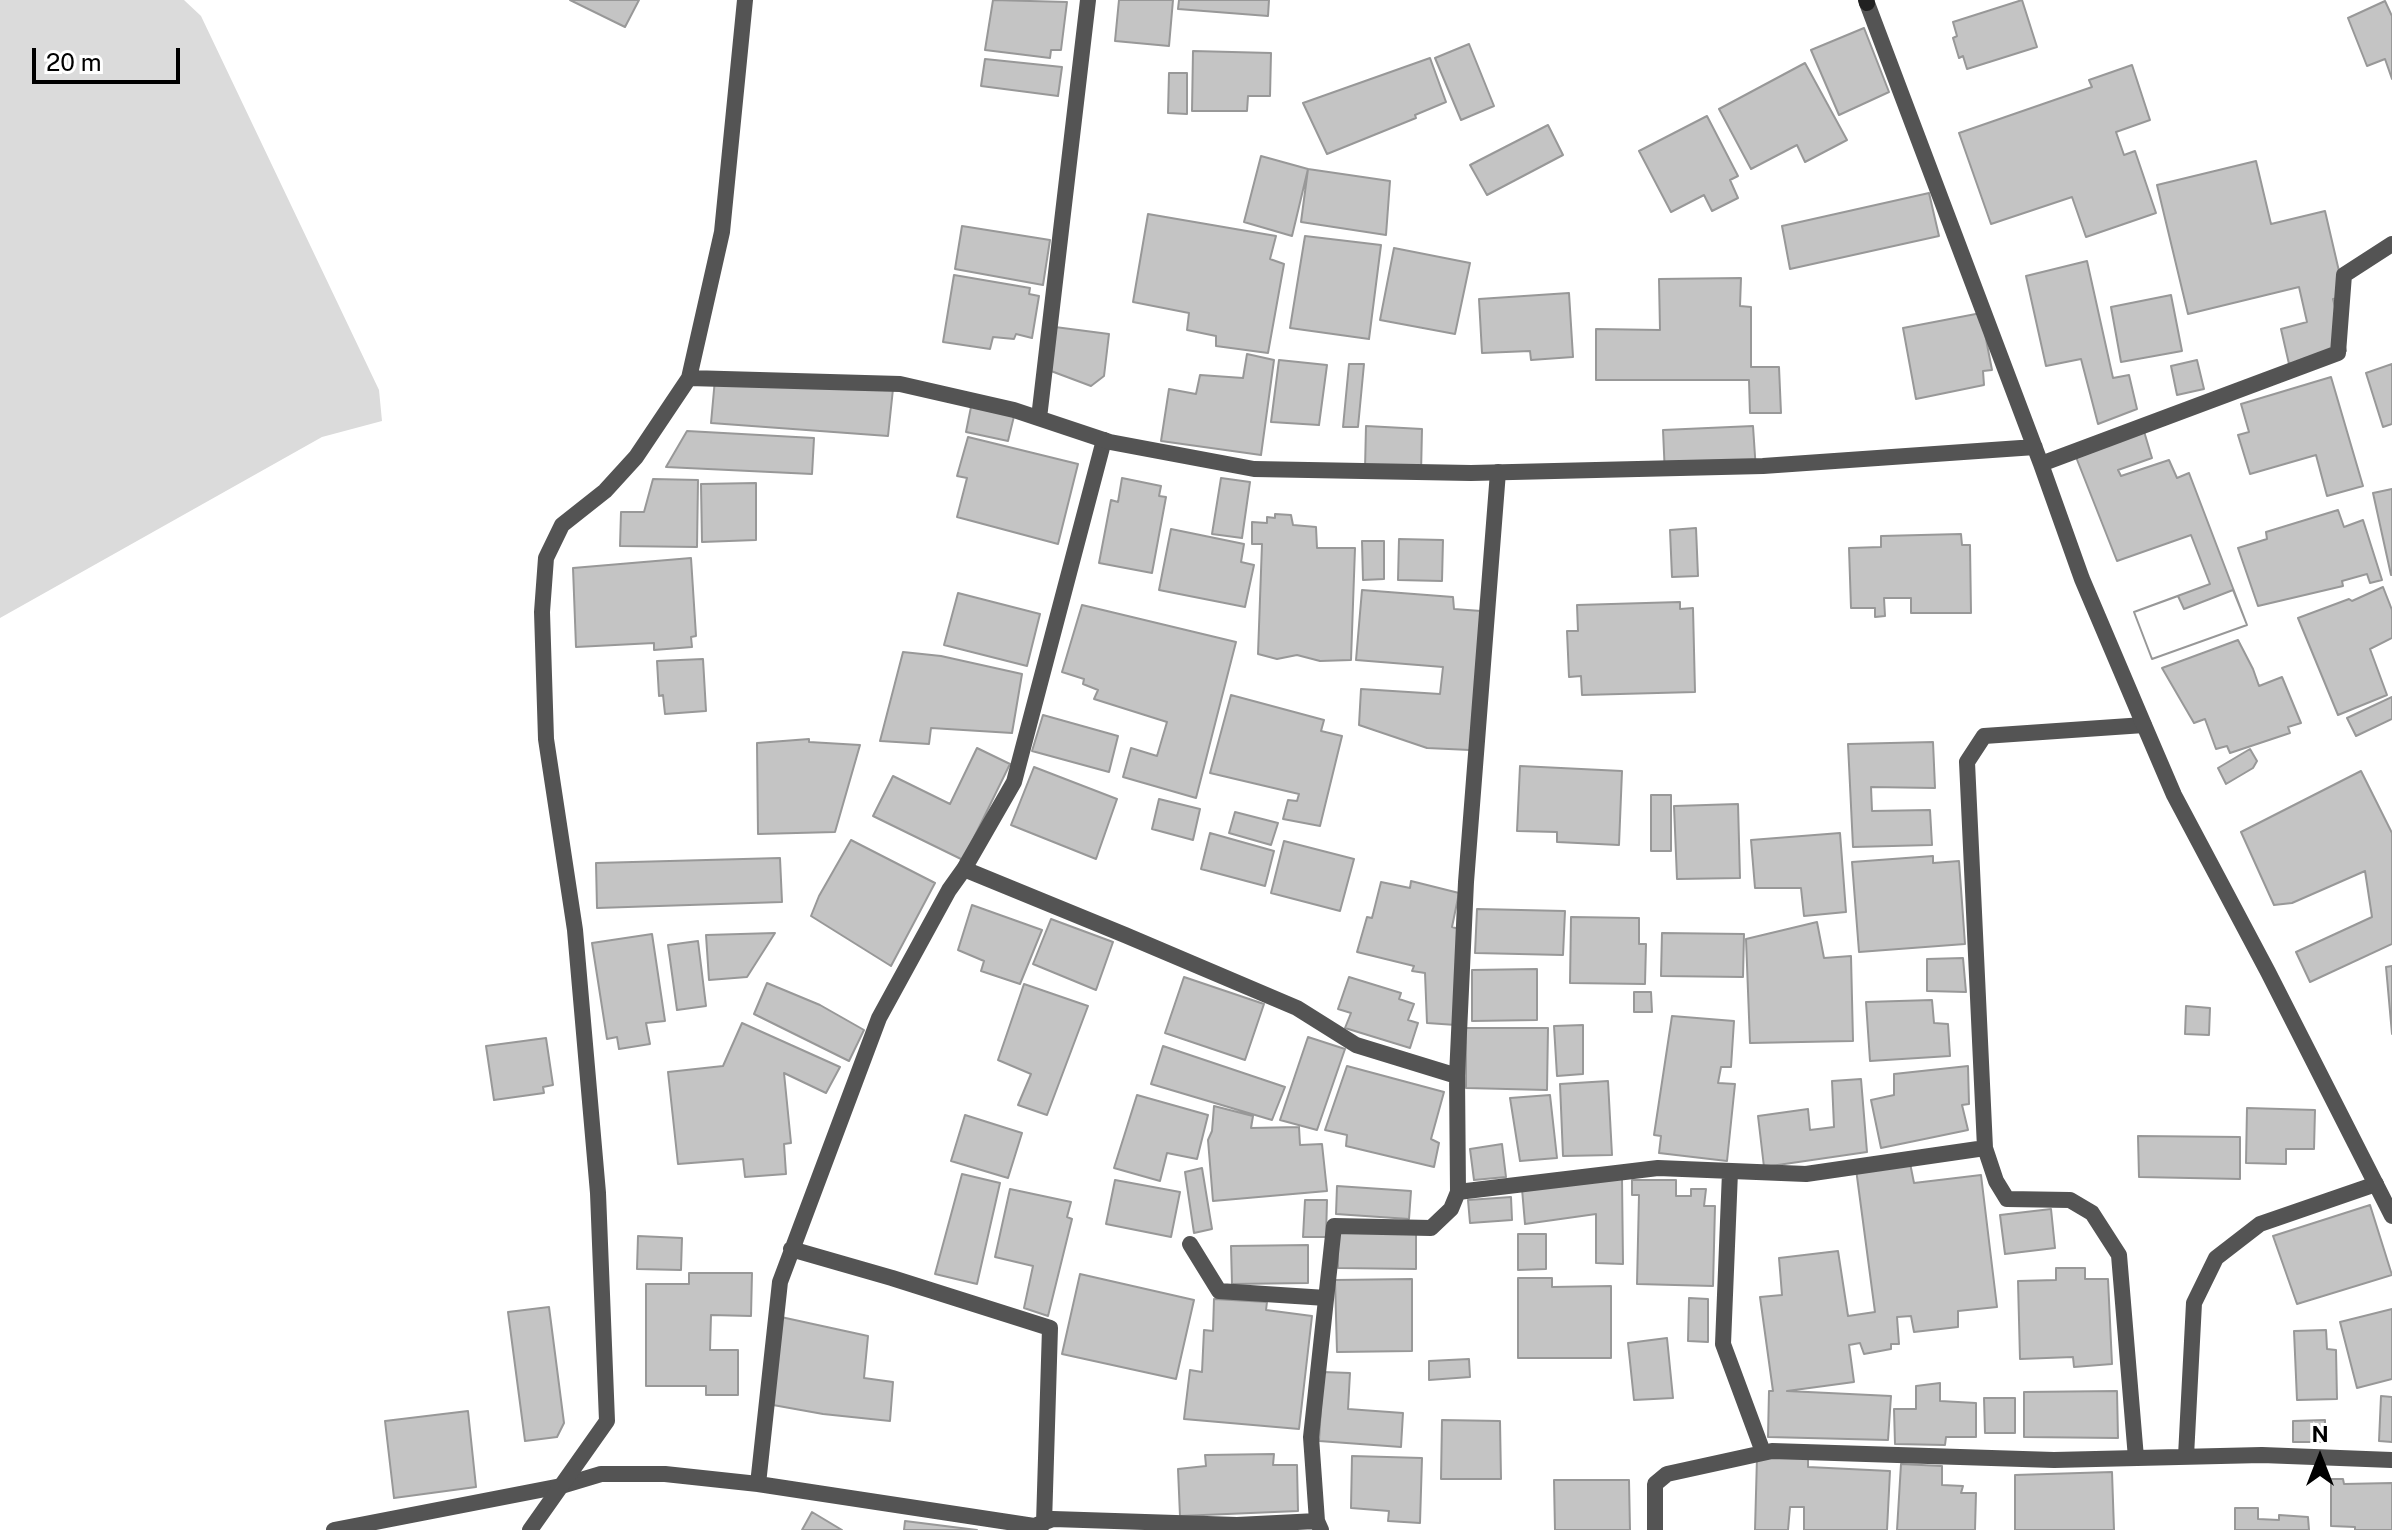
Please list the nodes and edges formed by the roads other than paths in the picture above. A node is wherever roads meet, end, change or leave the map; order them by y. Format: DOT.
graph roads {
  1 [pos="745,0"];
  2 [pos="1088,0"];
  3 [pos="1866,1"];
  4 [pos="2392,244"];
  5 [pos="689,378"];
  6 [pos="1039,418"];
  7 [pos="1104,440"];
  8 [pos="2035,447"];
  9 [pos="2041,464"];
  10 [pos="1498,472"];
  11 [pos="2144,725"];
  12 [pos="964,869"];
  13 [pos="1457,1076"];
  14 [pos="1985,1148"];
  15 [pos="1730,1172"];
  16 [pos="2376,1184"];
  17 [pos="1458,1192"];
  18 [pos="2392,1216"];
  19 [pos="1190,1244"];
  20 [pos="791,1249"];
  21 [pos="1326,1298"];
  22 [pos="1763,1452"];
  23 [pos="2186,1456"];
  24 [pos="2136,1458"];
  25 [pos="2392,1460"];
  26 [pos="758,1484"];
  27 [pos="561,1486"];
  28 [pos="1044,1523"];
  29 [pos="1319,1526"];
  30 [pos="334,1530"];
  31 [pos="530,1530"];
  32 [pos="1655,1530"];
  1 -- 5 [label="street"];
  2 -- 6 [label="street"];
  3 -- 8 [label="street"];
  4 -- 9 [label="street"];
  5 -- 6 [label="street"];
  5 -- 27 [label="street"];
  6 -- 7 [label="street"];
  7 -- 10 [label="street"];
  7 -- 12 [label="street"];
  8 -- 9 [label="street"];
  8 -- 10 [label="street"];
  9 -- 11 [label="street"];
  10 -- 13 [label="street"];
  11 -- 14 [label="street"];
  11 -- 16 [label="street"];
  12 -- 13 [label="street"];
  12 -- 20 [label="street"];
  13 -- 17 [label="street"];
  14 -- 15 [label="street"];
  14 -- 24 [label="street"];
  15 -- 17 [label="street"];
  15 -- 22 [label="street"];
  16 -- 18 [label="street"];
  16 -- 23 [label="street"];
  17 -- 21 [label="street"];
  19 -- 21 [label="street"];
  20 -- 26 [label="street"];
  20 -- 28 [label="street"];
  21 -- 29 [label="street"];
  22 -- 24 [label="street"];
  22 -- 32 [label="street"];
  23 -- 24 [label="street"];
  23 -- 25 [label="street"];
  26 -- 27 [label="street"];
  26 -- 28 [label="street"];
  27 -- 30 [label="street"];
  27 -- 31 [label="street"];
  28 -- 29 [label="street"];
}
